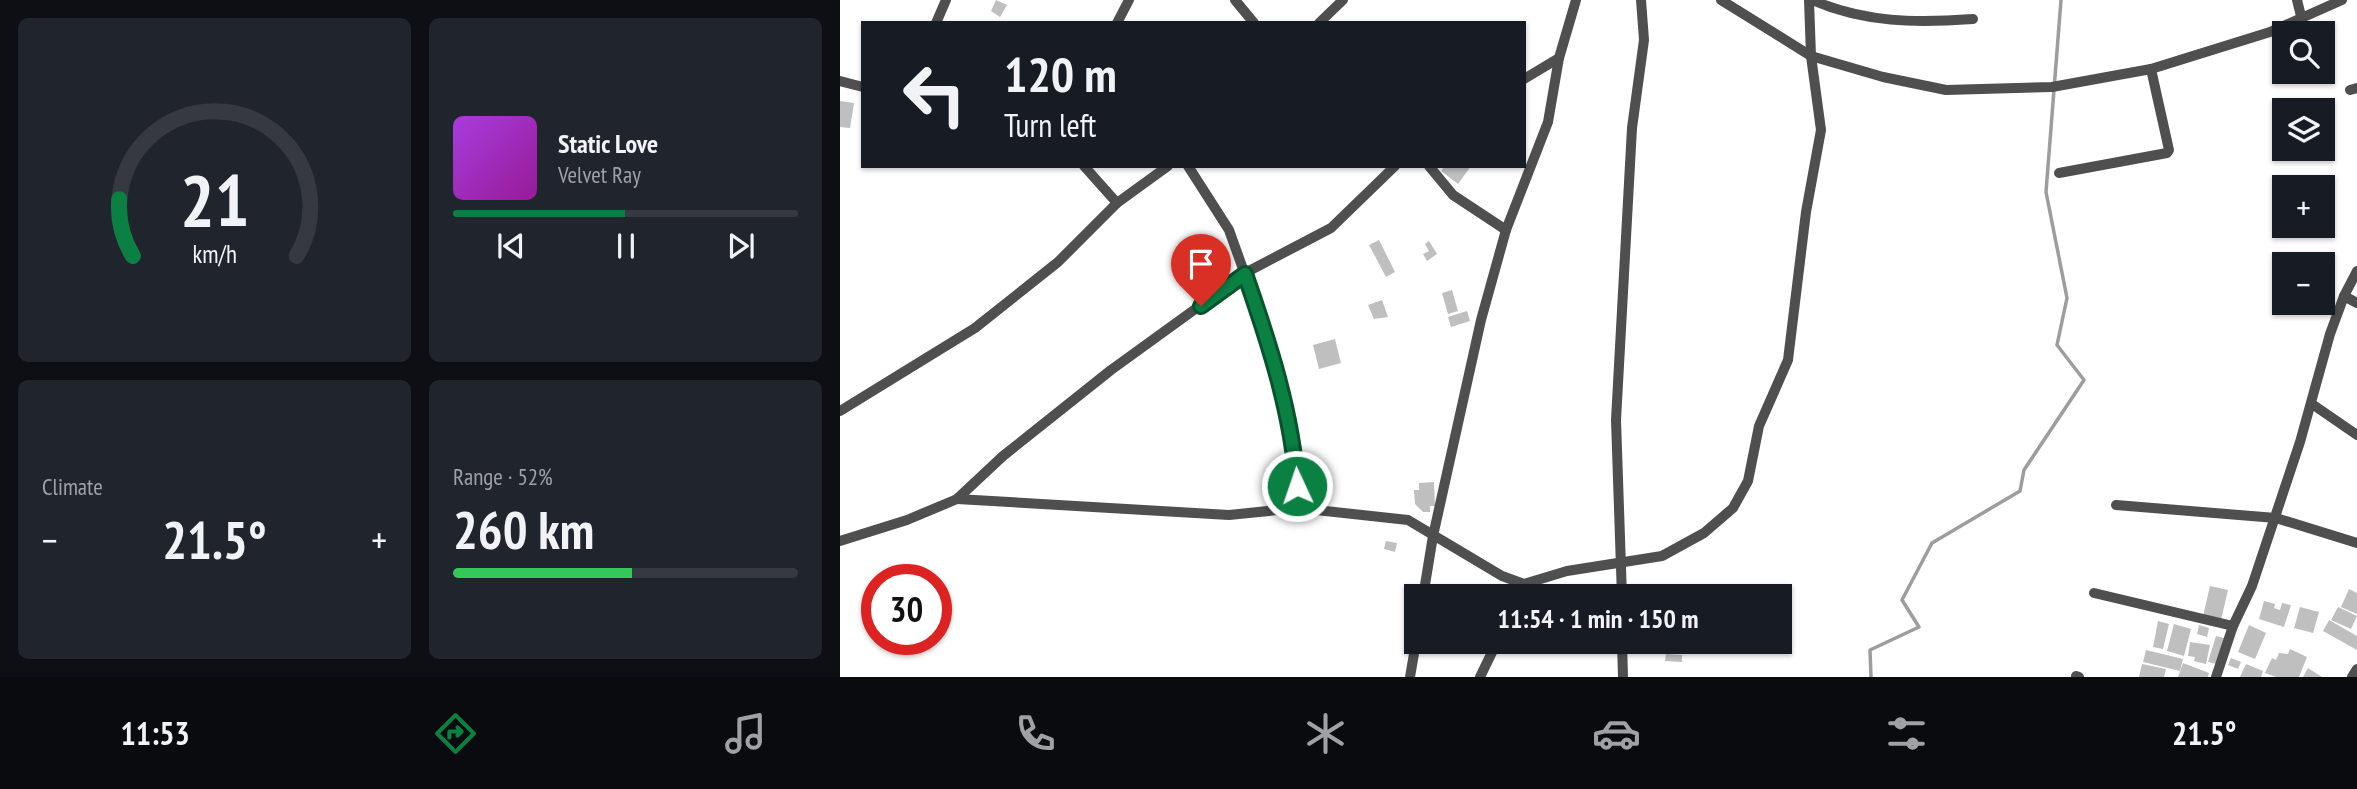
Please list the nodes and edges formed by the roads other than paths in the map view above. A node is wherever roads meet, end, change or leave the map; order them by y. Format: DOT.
graph roads {
  1 [pos="946,0"];
  2 [pos="1129,0"];
  3 [pos="1235,0"];
  4 [pos="1343,0"];
  5 [pos="1576,0"];
  6 [pos="1641,0"];
  7 [pos="1721,0"];
  8 [pos="1810,0"];
  9 [pos="2297,0"];
  10 [pos="2342,0"];
  11 [pos="2301,16"];
  12 [pos="1973,19"];
  13 [pos="937,21"];
  14 [pos="1118,21"];
  15 [pos="1252,21"];
  16 [pos="1322,21"];
  17 [pos="1811,56"];
  18 [pos="1559,58"];
  19 [pos="2151,69"];
  20 [pos="1526,78"];
  21 [pos="840,81"];
  22 [pos="861,86"];
  23 [pos="1086,168"];
  24 [pos="1165,168"];
  25 [pos="1189,168"];
  26 [pos="1393,168"];
  27 [pos="1431,168"];
  28 [pos="2059,173"];
  29 [pos="1117,203"];
  30 [pos="1506,230"];
  31 [pos="2357,271"];
  32 [pos="1245,274"];
  33 [pos="2344,296"];
  34 [pos="2357,303"];
  35 [pos="2312,404"];
  36 [pos="840,411"];
  37 [pos="2357,435"];
  38 [pos="957,499"];
  39 [pos="2116,505"];
  40 [pos="1298,508"];
  41 [pos="2276,518"];
  42 [pos="1433,536"];
  43 [pos="840,541"];
  44 [pos="2357,543"];
  45 [pos="1623,562"];
  46 [pos="1425,584"];
  47 [pos="1524,584"];
  48 [pos="1622,584"];
  49 [pos="2094,593"];
  50 [pos="2233,626"];
  51 [pos="1414,654"];
  52 [pos="1491,654"];
  53 [pos="1622,654"];
  54 [pos="2357,669"];
  55 [pos="1410,677"];
  56 [pos="1480,677"];
  57 [pos="1623,677"];
  58 [pos="2216,677"];
  59 [pos="2352,677"];
  1 -- 13 [label="street"];
  2 -- 14 [label="street"];
  3 -- 15 [label="street"];
  4 -- 16 [label="street"];
  5 -- 18 [label="street"];
  6 -- 45 [label="street"];
  7 -- 17 [label="street"];
  8 -- 12 [label="street"];
  8 -- 17 [label="street"];
  9 -- 11 [label="street"];
  10 -- 11 [label="street"];
  11 -- 19 [label="street"];
  17 -- 19 [label="street"];
  17 -- 45 [label="street"];
  18 -- 20 [label="street"];
  18 -- 30 [label="street"];
  19 -- 28 [label="street"];
  21 -- 22 [label="street"];
  23 -- 29 [label="street"];
  24 -- 29 [label="street"];
  25 -- 32 [label="street"];
  26 -- 32 [label="street"];
  27 -- 30 [label="street"];
  29 -- 36 [label="street"];
  30 -- 42 [label="street"];
  31 -- 33 [label="street"];
  32 -- 38 [label="street"];
  32 -- 40 [label="street"];
  33 -- 34 [label="street"];
  33 -- 35 [label="street"];
  35 -- 37 [label="street"];
  35 -- 41 [label="street"];
  38 -- 40 [label="street"];
  38 -- 43 [label="street"];
  39 -- 41 [label="street"];
  40 -- 42 [label="street"];
  41 -- 44 [label="street"];
  41 -- 50 [label="street"];
  42 -- 46 [label="street"];
  42 -- 47 [label="street"];
  45 -- 47 [label="street"];
  45 -- 48 [label="street"];
  49 -- 50 [label="street"];
  50 -- 58 [label="street"];
  51 -- 55 [label="street"];
  52 -- 56 [label="street"];
  53 -- 57 [label="street"];
  54 -- 59 [label="street"];
}
